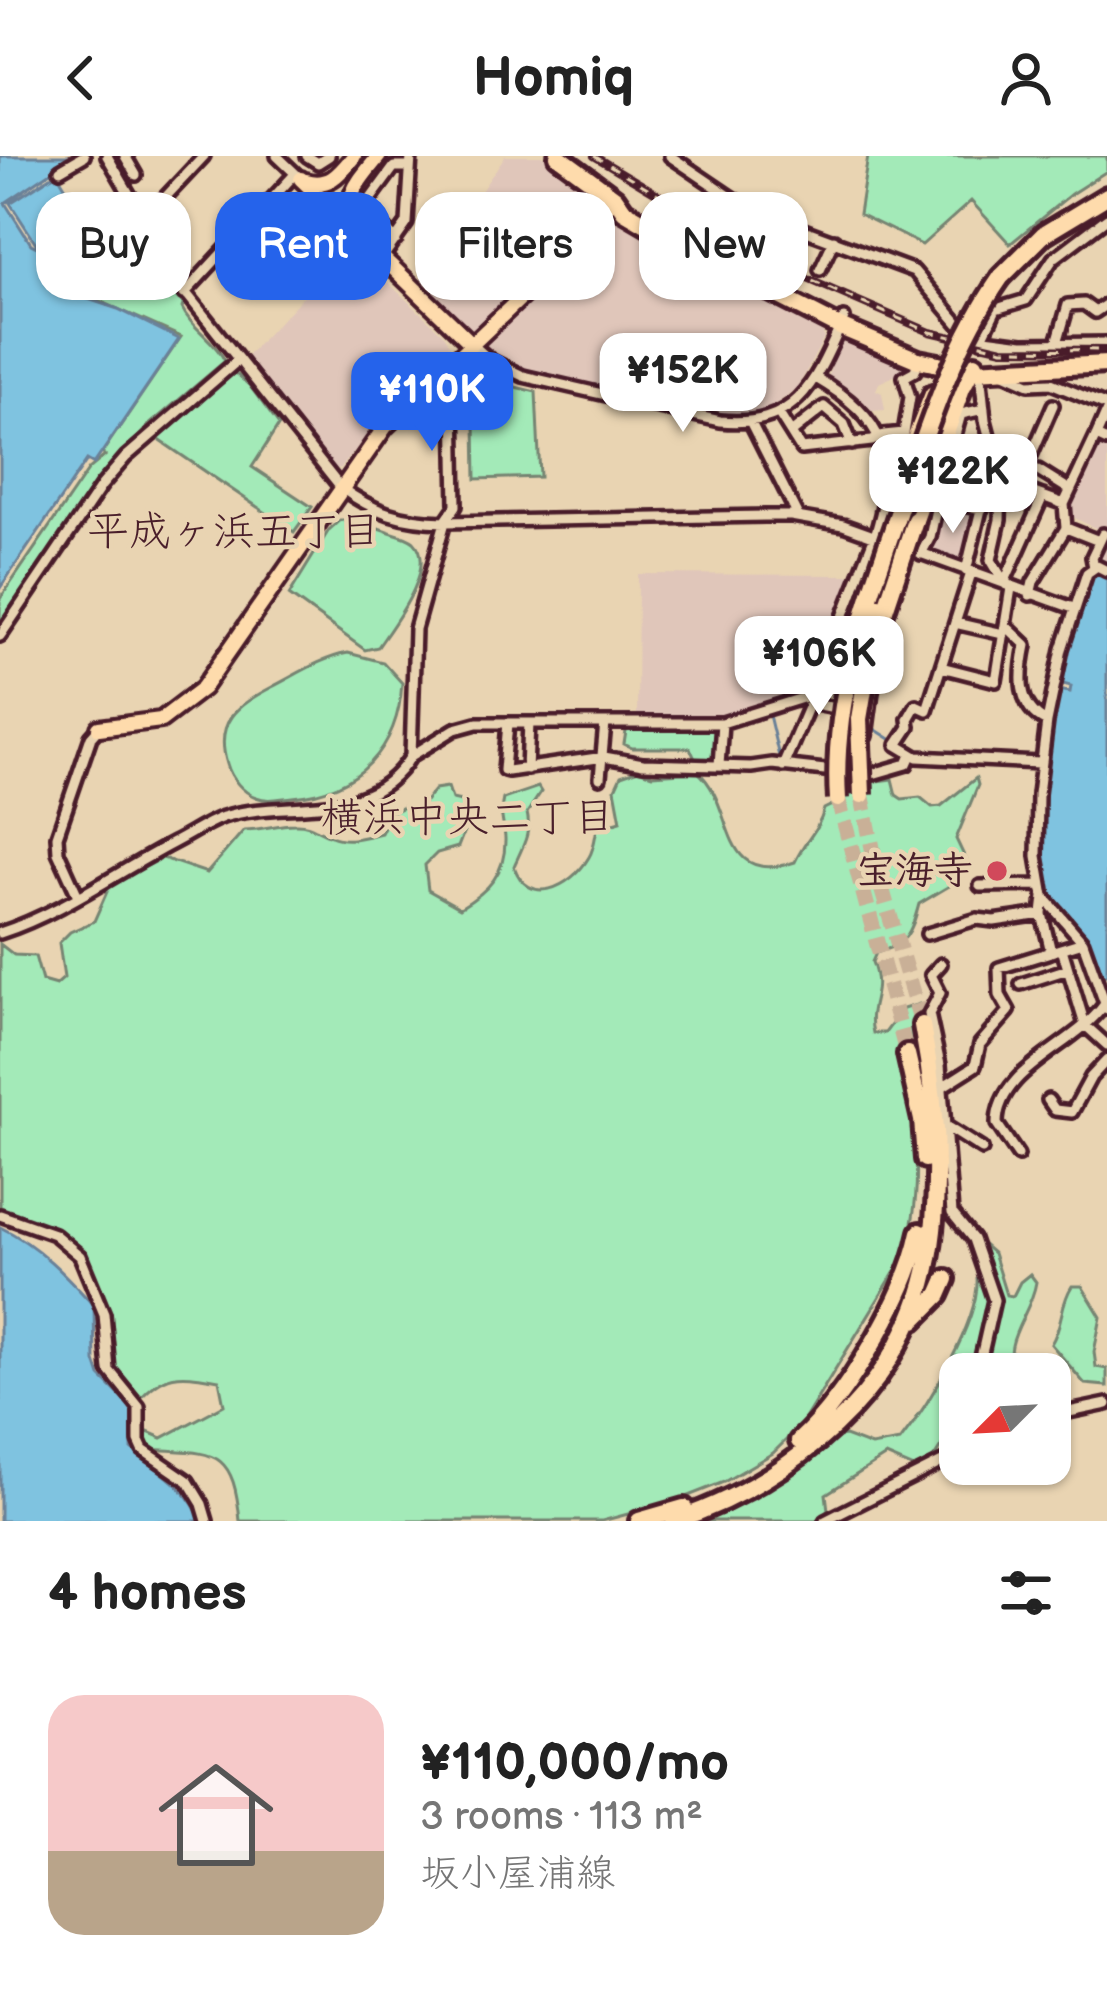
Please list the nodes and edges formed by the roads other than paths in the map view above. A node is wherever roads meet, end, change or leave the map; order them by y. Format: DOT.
graph roads {
  1 [pos="84,156"];
  2 [pos="107,156"];
  3 [pos="125,156"];
  4 [pos="204,156"];
  5 [pos="277,156"];
  6 [pos="308,156"];
  7 [pos="329,156"];
  8 [pos="354,156"];
  9 [pos="379,156"];
  10 [pos="558,156"];
  11 [pos="670,156"];
  12 [pos="410,162"];
  13 [pos="59,170"];
  14 [pos="136,175"];
  15 [pos="298,176"];
  16 [pos="129,192"];
  17 [pos="170,192"];
  18 [pos="315,192"];
  19 [pos="352,192"];
  20 [pos="607,192"];
  21 [pos="1107,196"];
  22 [pos="615,198"];
  23 [pos="1107,207"];
  24 [pos="1107,218"];
  25 [pos="396,240"];
  26 [pos="834,240"];
  27 [pos="391,247"];
  28 [pos="391,265"];
  29 [pos="820,269"];
  30 [pos="1005,281"];
  31 [pos="191,287"];
  32 [pos="189,300"];
  33 [pos="518,300"];
  34 [pos="1107,304"];
  35 [pos="842,322"];
  36 [pos="975,338"];
  37 [pos="1057,343"];
  38 [pos="1107,343"];
  39 [pos="472,344"];
  40 [pos="1107,360"];
  41 [pos="237,361"];
  42 [pos="921,361"];
  43 [pos="947,363"];
  44 [pos="976,368"];
  45 [pos="1000,369"];
  46 [pos="816,378"];
  47 [pos="935,391"];
  48 [pos="454,401"];
  49 [pos="1054,404"];
  50 [pos="984,409"];
  51 [pos="1107,409"];
  52 [pos="779,414"];
  53 [pos="751,423"];
  54 [pos="791,433"];
  55 [pos="879,438"];
  56 [pos="1101,439"];
  57 [pos="989,440"];
  58 [pos="852,444"];
  59 [pos="997,465"];
  60 [pos="1026,467"];
  61 [pos="340,488"];
  62 [pos="1070,490"];
  63 [pos="1001,491"];
  64 [pos="1043,496"];
  65 [pos="954,504"];
  66 [pos="1064,504"];
  67 [pos="982,509"];
  68 [pos="797,516"];
  69 [pos="445,522"];
  70 [pos="1066,528"];
  71 [pos="875,536"];
  72 [pos="917,553"];
  73 [pos="1094,567"];
  74 [pos="1107,571"];
  75 [pos="968,572"];
  76 [pos="1007,585"];
  77 [pos="1030,595"];
  78 [pos="1073,608"];
  79 [pos="955,623"];
  80 [pos="1004,629"];
  81 [pos="0,635"];
  82 [pos="941,667"];
  83 [pos="809,700"];
  84 [pos="870,712"];
  85 [pos="1047,722"];
  86 [pos="508,723"];
  87 [pos="529,723"];
  88 [pos="605,723"];
  89 [pos="722,723"];
  90 [pos="99,728"];
  91 [pos="839,735"];
  92 [pos="411,755"];
  93 [pos="911,755"];
  94 [pos="604,757"];
  95 [pos="1040,763"];
  96 [pos="719,765"];
  97 [pos="783,766"];
  98 [pos="527,769"];
  99 [pos="861,770"];
  100 [pos="600,778"];
  101 [pos="862,796"];
  102 [pos="838,799"];
  103 [pos="980,886"];
  104 [pos="1042,891"];
  105 [pos="78,896"];
  106 [pos="1042,914"];
  107 [pos="0,933"];
  108 [pos="927,934"];
  109 [pos="1083,941"];
  110 [pos="1057,951"];
  111 [pos="941,964"];
  112 [pos="1068,969"];
  113 [pos="1021,984"];
  114 [pos="1105,1007"];
  115 [pos="1085,1024"];
  116 [pos="922,1025"];
  117 [pos="1107,1045"];
  118 [pos="907,1054"];
  119 [pos="1107,1060"];
  120 [pos="941,1087"];
  121 [pos="1048,1100"];
  122 [pos="940,1127"];
  123 [pos="982,1149"];
  124 [pos="1018,1156"];
  125 [pos="0,1215"];
  126 [pos="943,1222"];
  127 [pos="946,1279"];
  128 [pos="907,1328"];
  129 [pos="982,1353"];
  130 [pos="1107,1404"];
  131 [pos="1071,1412"];
  132 [pos="939,1464"];
  133 [pos="207,1521"];
  134 [pos="639,1521"];
  135 [pos="674,1521"];
  136 [pos="825,1521"];
  1 -- 13 [label="street"];
  2 -- 16 [label="street"];
  3 -- 14 [label="street"];
  4 -- 17 [label="street"];
  5 -- 15 [label="street"];
  6 -- 7 [label="street"];
  8 -- 15 [label="main road"];
  9 -- 19 [label="main road"];
  10 -- 20 [label="highway"];
  11 -- 26 [label="street"];
  12 -- 25 [label="street"];
  12 -- 25 [label="street"];
  15 -- 18 [label="main road"];
  15 -- 31 [label="street"];
  21 -- 30 [label="highway"];
  22 -- 35 [label="highway"];
  23 -- 30 [label="highway"];
  24 -- 36 [label="street"];
  25 -- 27 [label="street"];
  26 -- 29 [label="street"];
  26 -- 36 [label="street"];
  28 -- 39 [label="main road"];
  30 -- 91 [label="highway, bridge"];
  30 -- 99 [label="highway, bridge"];
  32 -- 41 [label="street"];
  33 -- 39 [label="main road"];
  34 -- 37 [label="street"];
  35 -- 42 [label="highway"];
  35 -- 43 [label="highway"];
  35 -- 46 [label="street"];
  36 -- 37 [label="street"];
  36 -- 44 [label="street"];
  37 -- 38 [label="street"];
  39 -- 53 [label="street"];
  39 -- 61 [label="main road"];
  40 -- 44 [label="highway"];
  40 -- 45 [label="highway"];
  41 -- 61 [label="street"];
  41 -- 81 [label="street"];
  42 -- 43 [label="highway"];
  42 -- 47 [label="highway"];
  42 -- 55 [label="street"];
  43 -- 44 [label="highway"];
  43 -- 47 [label="highway"];
  44 -- 45 [label="highway"];
  44 -- 50 [label="street"];
  44 -- 99 [label="highway, bridge"];
  45 -- 51 [label="street"];
  46 -- 52 [label="street"];
  46 -- 55 [label="street"];
  47 -- 91 [label="highway, bridge"];
  48 -- 69 [label="street"];
  49 -- 60 [label="street"];
  50 -- 57 [label="street"];
  50 -- 65 [label="street"];
  51 -- 56 [label="street"];
  52 -- 53 [label="street"];
  52 -- 54 [label="street"];
  53 -- 68 [label="street"];
  54 -- 58 [label="street"];
  54 -- 58 [label="street"];
  55 -- 58 [label="street"];
  55 -- 71 [label="street"];
  56 -- 62 [label="street"];
  57 -- 59 [label="street"];
  57 -- 67 [label="street"];
  59 -- 60 [label="street"];
  59 -- 63 [label="street"];
  60 -- 62 [label="street"];
  61 -- 69 [label="street"];
  61 -- 90 [label="main road"];
  62 -- 66 [label="street"];
  63 -- 64 [label="street"];
  63 -- 76 [label="street"];
  64 -- 66 [label="street"];
  64 -- 76 [label="street"];
  65 -- 67 [label="street"];
  65 -- 72 [label="street"];
  66 -- 70 [label="street"];
  67 -- 75 [label="street"];
  68 -- 69 [label="street"];
  68 -- 71 [label="street"];
  69 -- 92 [label="street"];
  70 -- 73 [label="street"];
  70 -- 77 [label="street"];
  71 -- 72 [label="street"];
  71 -- 83 [label="street"];
  72 -- 75 [label="street"];
  72 -- 84 [label="street"];
  73 -- 74 [label="street"];
  73 -- 78 [label="street"];
  75 -- 76 [label="street"];
  75 -- 79 [label="street"];
  76 -- 77 [label="street"];
  76 -- 80 [label="street"];
  77 -- 78 [label="street"];
  78 -- 85 [label="street"];
  79 -- 80 [label="street"];
  79 -- 82 [label="street"];
  80 -- 82 [label="street"];
  80 -- 85 [label="street"];
  82 -- 93 [label="street"];
  83 -- 84 [label="street"];
  83 -- 89 [label="street"];
  83 -- 97 [label="street"];
  84 -- 99 [label="street"];
  85 -- 95 [label="street"];
  86 -- 87 [label="street"];
  86 -- 92 [label="street"];
  86 -- 98 [label="street"];
  87 -- 88 [label="street"];
  87 -- 98 [label="street"];
  88 -- 89 [label="street"];
  88 -- 94 [label="street"];
  89 -- 96 [label="street"];
  90 -- 105 [label="street"];
  91 -- 102 [label="highway, bridge"];
  92 -- 105 [label="street"];
  93 -- 95 [label="street"];
  93 -- 99 [label="street"];
  94 -- 96 [label="street"];
  94 -- 98 [label="street"];
  94 -- 100 [label="street"];
  95 -- 104 [label="street"];
  96 -- 97 [label="street"];
  97 -- 99 [label="street"];
  99 -- 101 [label="highway, bridge"];
  103 -- 104 [label="street"];
  104 -- 106 [label="street"];
  104 -- 109 [label="street"];
  105 -- 107 [label="street"];
  106 -- 108 [label="street"];
  106 -- 110 [label="street"];
  109 -- 110 [label="street"];
  109 -- 114 [label="street"];
  110 -- 112 [label="street"];
  110 -- 120 [label="street"];
  111 -- 120 [label="street"];
  112 -- 113 [label="street"];
  112 -- 115 [label="street"];
  114 -- 115 [label="street"];
  115 -- 117 [label="street"];
  115 -- 124 [label="street"];
  116 -- 122 [label="highway"];
  118 -- 134 [label="highway"];
  119 -- 121 [label="street"];
  120 -- 122 [label="street"];
  122 -- 123 [label="street"];
  122 -- 126 [label="highway"];
  122 -- 128 [label="highway"];
  122 -- 129 [label="street"];
  125 -- 133 [label="street"];
  127 -- 128 [label="highway"];
  128 -- 135 [label="highway"];
  130 -- 131 [label="street"];
  132 -- 136 [label="street"];
}
